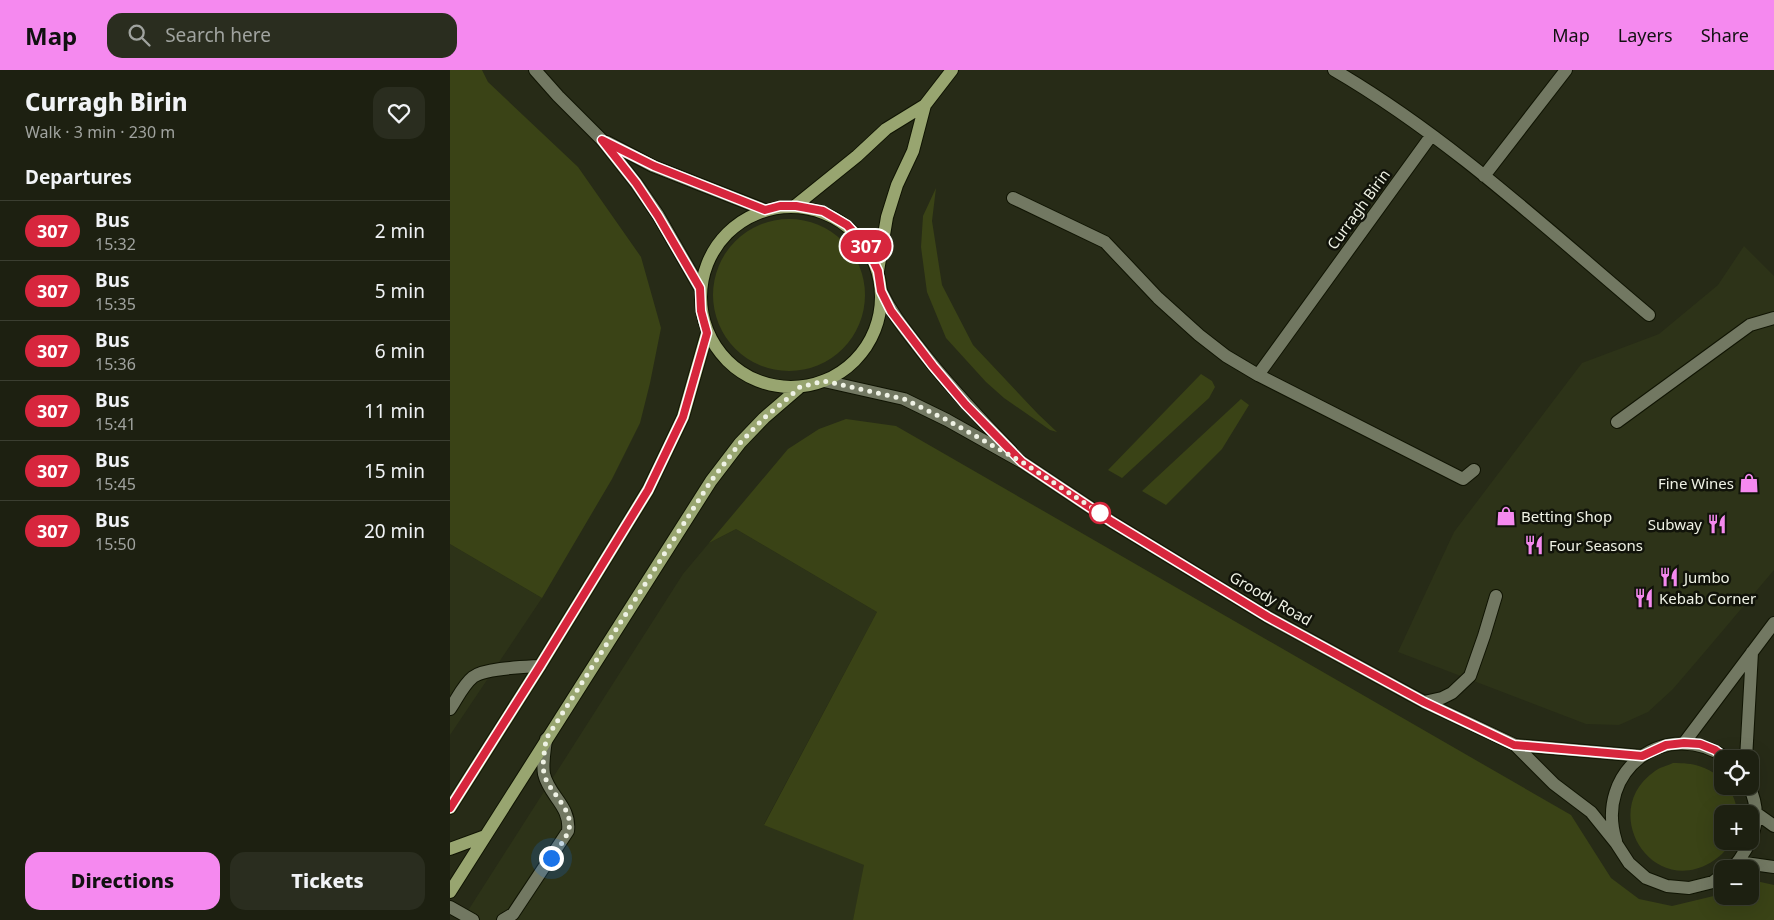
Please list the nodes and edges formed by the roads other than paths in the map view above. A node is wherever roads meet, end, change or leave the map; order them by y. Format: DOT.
graph roads {
  1 [pos="535,70"];
  2 [pos="952,70"];
  3 [pos="1334,70"];
  4 [pos="1566,70"];
  5 [pos="926,105"];
  6 [pos="1432,136"];
  7 [pos="602,140"];
  8 [pos="1484,176"];
  9 [pos="1013,198"];
  10 [pos="796,206"];
  11 [pos="765,210"];
  12 [pos="878,271"];
  13 [pos="700,288"];
  14 [pos="881,291"];
  15 [pos="1649,315"];
  16 [pos="1774,318"];
  17 [pos="707,333"];
  18 [pos="1258,375"];
  19 [pos="824,381"];
  20 [pos="800,387"];
  21 [pos="1617,422"];
  22 [pos="1022,462"];
  23 [pos="1474,470"];
  24 [pos="1496,596"];
  25 [pos="1774,623"];
  26 [pos="1752,652"];
  27 [pos="540,666"];
  28 [pos="1424,702"];
  29 [pos="450,710"];
  30 [pos="546,739"];
  31 [pos="1684,743"];
  32 [pos="1514,745"];
  33 [pos="1715,750"];
  34 [pos="1747,750"];
  35 [pos="1642,756"];
  36 [pos="450,808"];
  37 [pos="1759,815"];
  38 [pos="1774,826"];
  39 [pos="485,836"];
  40 [pos="1616,843"];
  41 [pos="450,849"];
  42 [pos="1759,866"];
  43 [pos="1774,867"];
  44 [pos="1714,881"];
  45 [pos="450,892"];
  46 [pos="450,907"];
  47 [pos="472,920"];
  48 [pos="503,920"];
  1 -- 7 [label="street"];
  2 -- 5 [label="main road"];
  3 -- 6 [label="street"];
  4 -- 8 [label="street"];
  5 -- 10 [label="main road"];
  5 -- 12 [label="main road"];
  6 -- 8 [label="street"];
  6 -- 18 [label="street, Curragh Birin"];
  7 -- 11 [label="street"];
  7 -- 13 [label="street"];
  8 -- 15 [label="street"];
  9 -- 18 [label="street"];
  10 -- 11 [label="main road"];
  10 -- 12 [label="main road"];
  11 -- 13 [label="main road"];
  12 -- 14 [label="main road"];
  13 -- 17 [label="main road"];
  14 -- 19 [label="main road"];
  14 -- 22 [label="street"];
  16 -- 21 [label="street"];
  17 -- 20 [label="main road"];
  17 -- 27 [label="main road"];
  18 -- 23 [label="street"];
  19 -- 20 [label="main road"];
  19 -- 22 [label="street"];
  20 -- 30 [label="main road"];
  22 -- 28 [label="street, Groody Road"];
  24 -- 28 [label="street"];
  25 -- 26 [label="street"];
  26 -- 31 [label="street"];
  26 -- 34 [label="street"];
  27 -- 29 [label="street"];
  27 -- 36 [label="main road"];
  28 -- 32 [label="street, Groody Road"];
  30 -- 39 [label="main road"];
  30 -- 48 [label="street"];
  31 -- 33 [label="street"];
  31 -- 35 [label="street"];
  32 -- 35 [label="street"];
  32 -- 40 [label="street"];
  35 -- 40 [label="street"];
  37 -- 38 [label="street"];
  39 -- 41 [label="main road"];
  39 -- 45 [label="main road"];
  40 -- 44 [label="street"];
  42 -- 43 [label="street"];
  46 -- 47 [label="street"];
}
